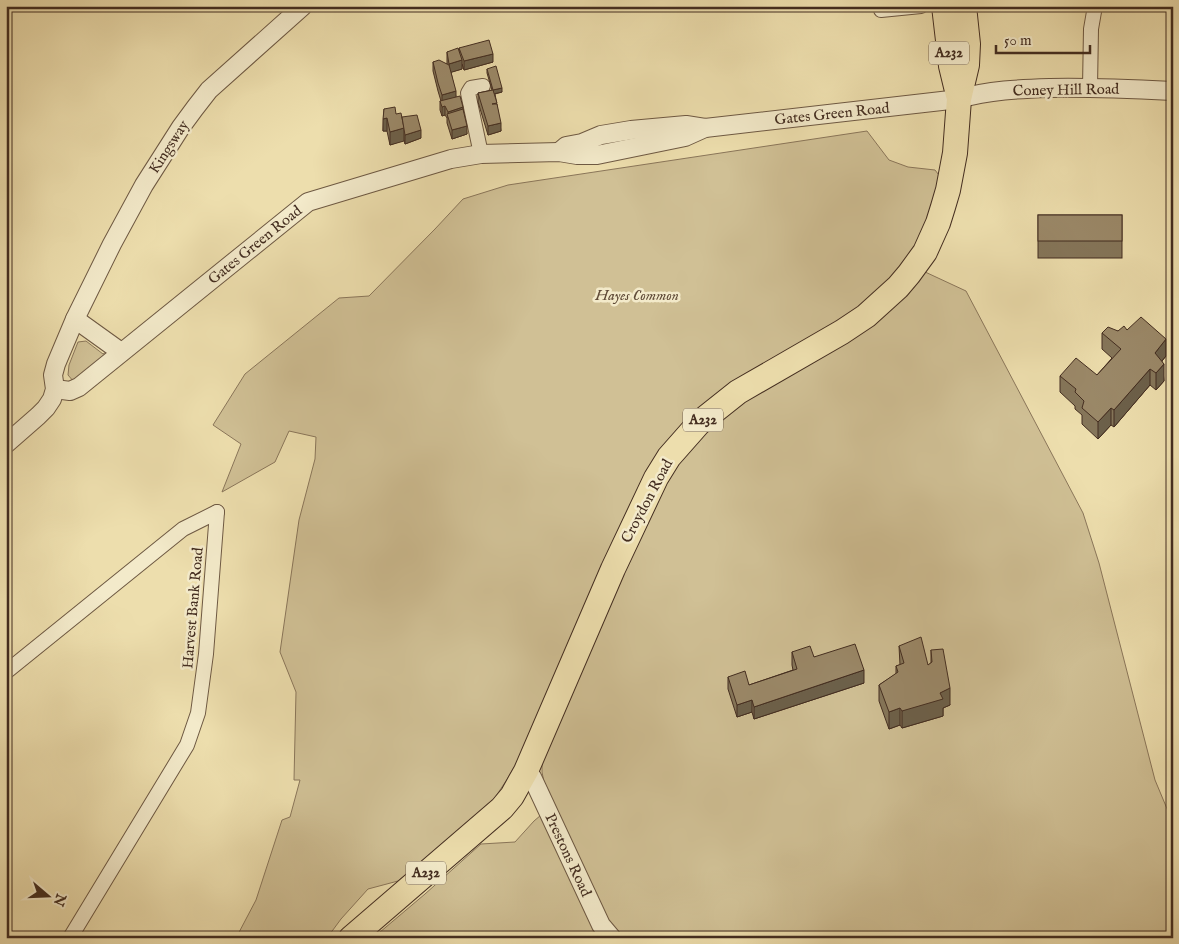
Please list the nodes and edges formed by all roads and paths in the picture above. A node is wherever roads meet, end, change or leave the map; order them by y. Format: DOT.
graph roads {
  1 [pos="303,6"];
  2 [pos="921,6"];
  3 [pos="944,6"];
  4 [pos="964,6"];
  5 [pos="1095,6"];
  6 [pos="880,10"];
  7 [pos="483,86"];
  8 [pos="1090,87"];
  9 [pos="1173,91"];
  10 [pos="959,99"];
  11 [pos="481,154"];
  12 [pos="75,319"];
  13 [pos="121,352"];
  14 [pos="55,389"];
  15 [pos="6,444"];
  16 [pos="6,672"];
  17 [pos="526,772"];
  18 [pos="70,938"];
  19 [pos="351,938"];
  20 [pos="612,938"];
  1 -- 12 [label="street, Kingsway"];
  2 -- 6 [label="street"];
  3 -- 10 [label="highway, Croydon Road / A232"];
  4 -- 10 [label="highway, Croydon Road / A232"];
  5 -- 8 [label="street"];
  7 -- 11 [label="street"];
  8 -- 9 [label="street, Coney Hill Road"];
  8 -- 10 [label="street, Coney Hill Road"];
  10 -- 11 [label="street, Gates Green Road"];
  10 -- 17 [label="highway, Croydon Road / A232"];
  11 -- 13 [label="street, Gates Green Road"];
  12 -- 13 [label="street"];
  12 -- 14 [label="street, Kingsway"];
  13 -- 14 [label="street, Gates Green Road"];
  14 -- 15 [label="street"];
  16 -- 18 [label="street, Harvest Bank Road"];
  17 -- 19 [label="highway, Croydon Road / A232"];
  17 -- 20 [label="street, Prestons Road"];
}
